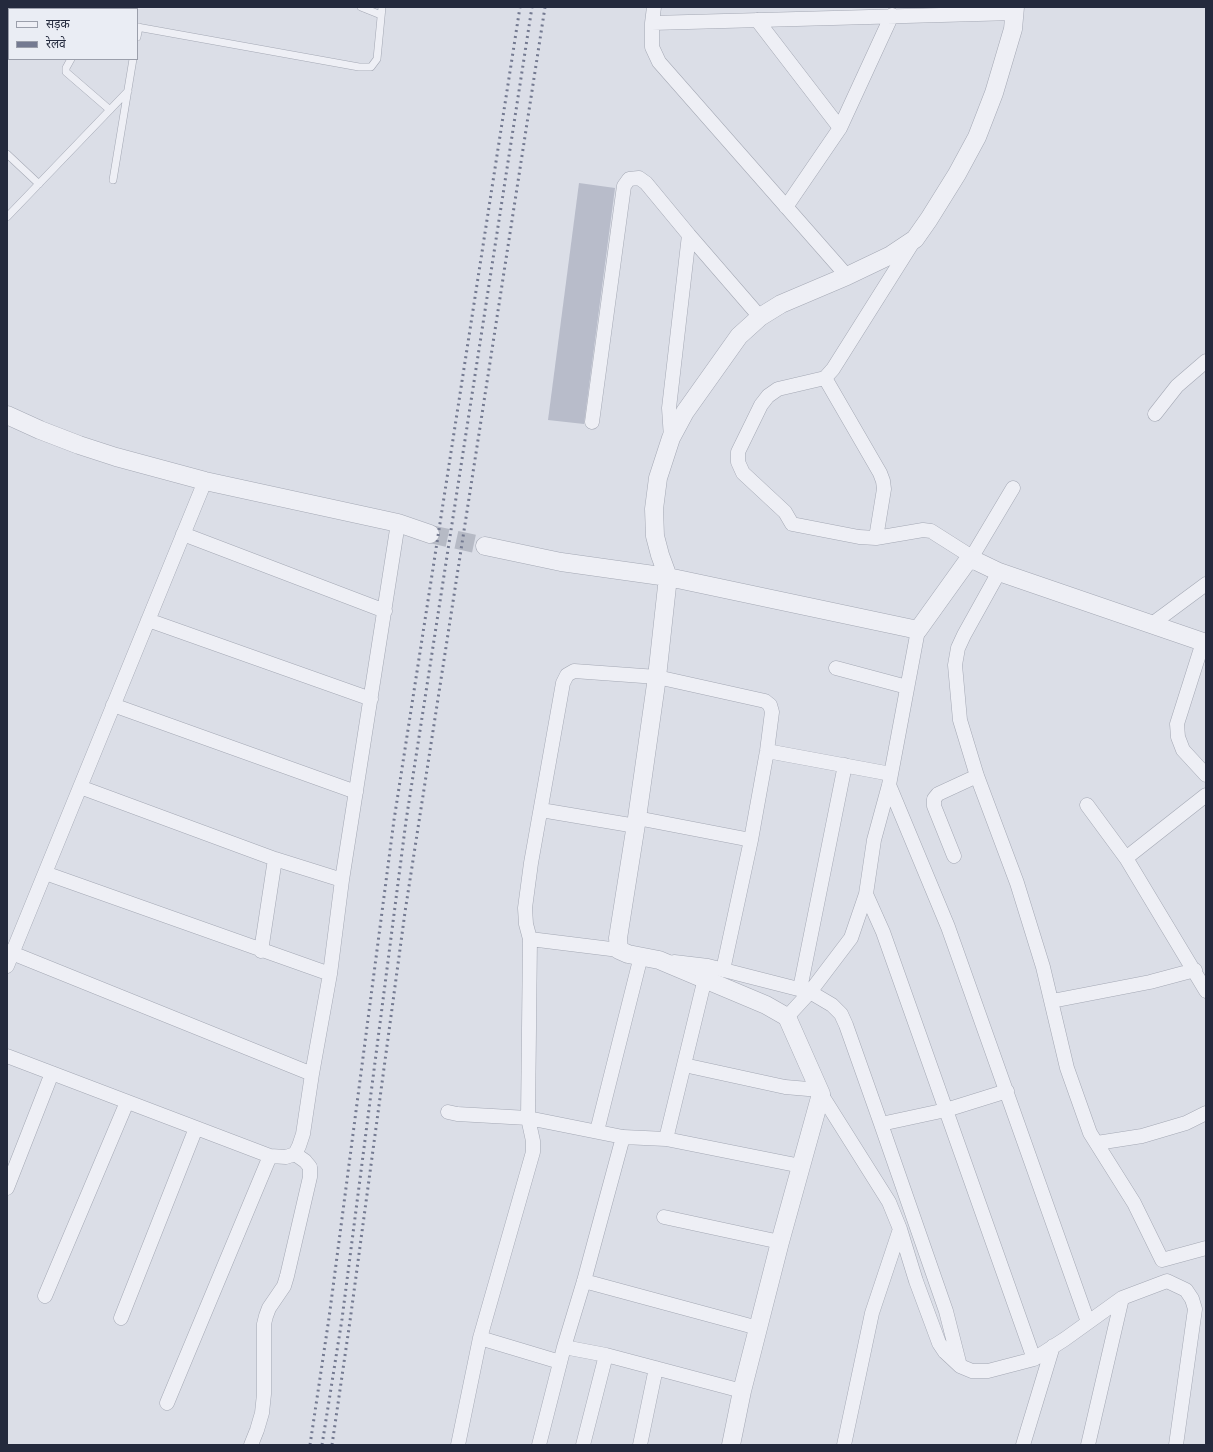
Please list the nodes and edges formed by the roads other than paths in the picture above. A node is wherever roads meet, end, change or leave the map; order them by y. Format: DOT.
graph roads {
  1 [pos="360,7"];
  2 [pos="382,7"];
  3 [pos="654,7"];
  4 [pos="1015,10"];
  5 [pos="381,15"];
  6 [pos="892,15"];
  7 [pos="757,20"];
  8 [pos="652,22"];
  9 [pos="138,27"];
  10 [pos="70,60"];
  11 [pos="133,60"];
  12 [pos="128,91"];
  13 [pos="110,110"];
  14 [pos="840,128"];
  15 [pos="7,154"];
  16 [pos="113,180"];
  17 [pos="39,184"];
  18 [pos="786,207"];
  19 [pos="7,217"];
  20 [pos="689,235"];
  21 [pos="915,239"];
  22 [pos="847,276"];
  23 [pos="760,317"];
  24 [pos="1206,361"];
  25 [pos="825,378"];
  26 [pos="1155,414"];
  27 [pos="7,415"];
  28 [pos="592,422"];
  29 [pos="671,438"];
  30 [pos="205,481"];
  31 [pos="1013,488"];
  32 [pos="398,523"];
  33 [pos="183,534"];
  34 [pos="430,534"];
  35 [pos="876,538"];
  36 [pos="485,546"];
  37 [pos="971,559"];
  38 [pos="999,572"];
  39 [pos="668,577"];
  40 [pos="1206,584"];
  41 [pos="385,610"];
  42 [pos="148,620"];
  43 [pos="1152,624"];
  44 [pos="918,630"];
  45 [pos="1205,643"];
  46 [pos="836,668"];
  47 [pos="657,677"];
  48 [pos="907,687"];
  49 [pos="371,699"];
  50 [pos="113,705"];
  51 [pos="767,751"];
  52 [pos="845,766"];
  53 [pos="1206,775"];
  54 [pos="977,776"];
  55 [pos="890,779"];
  56 [pos="80,787"];
  57 [pos="356,792"];
  58 [pos="1206,795"];
  59 [pos="1088,805"];
  60 [pos="541,810"];
  61 [pos="637,822"];
  62 [pos="751,840"];
  63 [pos="954,856"];
  64 [pos="1126,858"];
  65 [pos="275,859"];
  66 [pos="45,873"];
  67 [pos="342,880"];
  68 [pos="866,894"];
  69 [pos="530,939"];
  70 [pos="618,950"];
  71 [pos="261,951"];
  72 [pos="10,952"];
  73 [pos="641,956"];
  74 [pos="7,966"];
  75 [pos="723,970"];
  76 [pos="1194,970"];
  77 [pos="706,972"];
  78 [pos="330,974"];
  79 [pos="1206,990"];
  80 [pos="805,991"];
  81 [pos="1052,1001"];
  82 [pos="787,1017"];
  83 [pos="7,1056"];
  84 [pos="684,1065"];
  85 [pos="52,1073"];
  86 [pos="312,1074"];
  87 [pos="1007,1091"];
  88 [pos="820,1092"];
  89 [pos="127,1102"];
  90 [pos="946,1110"];
  91 [pos="448,1112"];
  92 [pos="1206,1113"];
  93 [pos="528,1118"];
  94 [pos="881,1124"];
  95 [pos="196,1128"];
  96 [pos="597,1131"];
  97 [pos="623,1137"];
  98 [pos="666,1139"];
  99 [pos="1097,1143"];
  100 [pos="295,1154"];
  101 [pos="270,1156"];
  102 [pos="801,1166"];
  103 [pos="7,1188"];
  104 [pos="664,1217"];
  105 [pos="900,1230"];
  106 [pos="780,1242"];
  107 [pos="1206,1248"];
  108 [pos="1162,1260"];
  109 [pos="584,1281"];
  110 [pos="1167,1281"];
  111 [pos="45,1296"];
  112 [pos="1122,1298"];
  113 [pos="120,1318"];
  114 [pos="1088,1322"];
  115 [pos="758,1328"];
  116 [pos="480,1338"];
  117 [pos="1053,1346"];
  118 [pos="564,1347"];
  119 [pos="606,1355"];
  120 [pos="1034,1359"];
  121 [pos="560,1362"];
  122 [pos="960,1366"];
  123 [pos="656,1368"];
  124 [pos="742,1391"];
  125 [pos="167,1402"];
  126 [pos="251,1445"];
  127 [pos="458,1445"];
  128 [pos="539,1445"];
  129 [pos="583,1445"];
  130 [pos="640,1445"];
  131 [pos="731,1445"];
  132 [pos="844,1445"];
  133 [pos="1023,1445"];
  134 [pos="1088,1445"];
  135 [pos="1176,1445"];
  1 -- 5 [label="lane"];
  2 -- 5 [label="lane"];
  3 -- 8 [label="street"];
  4 -- 6 [label="street"];
  4 -- 21 [label="street"];
  5 -- 9 [label="lane"];
  6 -- 7 [label="street"];
  6 -- 14 [label="street"];
  7 -- 8 [label="street"];
  7 -- 14 [label="street"];
  8 -- 18 [label="street"];
  10 -- 13 [label="lane"];
  11 -- 12 [label="lane"];
  12 -- 13 [label="lane"];
  12 -- 16 [label="lane"];
  13 -- 17 [label="lane"];
  14 -- 18 [label="street"];
  15 -- 17 [label="lane"];
  17 -- 19 [label="lane"];
  18 -- 22 [label="street"];
  20 -- 23 [label="street"];
  20 -- 28 [label="street"];
  20 -- 29 [label="street"];
  21 -- 22 [label="street"];
  21 -- 25 [label="street"];
  22 -- 23 [label="street"];
  23 -- 29 [label="street"];
  24 -- 26 [label="street"];
  25 -- 35 [label="street"];
  25 -- 35 [label="street"];
  27 -- 30 [label="street"];
  29 -- 39 [label="street"];
  30 -- 32 [label="street"];
  30 -- 33 [label="street"];
  31 -- 37 [label="street"];
  32 -- 34 [label="street"];
  32 -- 41 [label="street"];
  33 -- 41 [label="street"];
  33 -- 42 [label="street"];
  35 -- 37 [label="street"];
  36 -- 39 [label="street"];
  37 -- 38 [label="street"];
  37 -- 44 [label="street"];
  38 -- 43 [label="street"];
  38 -- 54 [label="street"];
  39 -- 44 [label="street"];
  39 -- 47 [label="street"];
  40 -- 43 [label="street"];
  41 -- 49 [label="street"];
  42 -- 49 [label="street"];
  42 -- 50 [label="street"];
  43 -- 45 [label="street"];
  44 -- 48 [label="street"];
  45 -- 53 [label="street"];
  46 -- 48 [label="street"];
  47 -- 51 [label="street"];
  47 -- 60 [label="street"];
  47 -- 61 [label="street"];
  48 -- 55 [label="street"];
  49 -- 57 [label="street"];
  50 -- 56 [label="street"];
  50 -- 57 [label="street"];
  51 -- 52 [label="street"];
  51 -- 62 [label="street"];
  52 -- 55 [label="street"];
  52 -- 80 [label="street"];
  54 -- 63 [label="street"];
  54 -- 81 [label="street"];
  55 -- 68 [label="street"];
  55 -- 87 [label="street"];
  56 -- 65 [label="street"];
  56 -- 66 [label="street"];
  57 -- 67 [label="street"];
  58 -- 64 [label="street"];
  59 -- 64 [label="street"];
  60 -- 61 [label="street"];
  60 -- 69 [label="street"];
  61 -- 62 [label="street"];
  61 -- 70 [label="street"];
  62 -- 75 [label="street"];
  64 -- 76 [label="street"];
  65 -- 67 [label="street"];
  65 -- 71 [label="street"];
  66 -- 71 [label="street"];
  66 -- 72 [label="street"];
  67 -- 78 [label="street"];
  68 -- 80 [label="street"];
  68 -- 90 [label="street"];
  69 -- 70 [label="street"];
  69 -- 93 [label="street"];
  70 -- 73 [label="street"];
  71 -- 78 [label="street"];
  72 -- 74 [label="street"];
  72 -- 86 [label="street"];
  73 -- 77 [label="street"];
  73 -- 96 [label="street"];
  75 -- 77 [label="street"];
  75 -- 80 [label="street"];
  76 -- 79 [label="street"];
  76 -- 81 [label="street"];
  77 -- 82 [label="street"];
  77 -- 84 [label="street"];
  78 -- 86 [label="street"];
  80 -- 82 [label="street"];
  80 -- 94 [label="street"];
  81 -- 99 [label="street"];
  82 -- 88 [label="street"];
  83 -- 85 [label="street"];
  84 -- 88 [label="street"];
  84 -- 98 [label="street"];
  85 -- 89 [label="street"];
  85 -- 103 [label="street"];
  86 -- 100 [label="street"];
  87 -- 90 [label="street"];
  87 -- 114 [label="street"];
  88 -- 102 [label="street"];
  88 -- 105 [label="street"];
  89 -- 95 [label="street"];
  89 -- 111 [label="street"];
  90 -- 94 [label="street"];
  90 -- 120 [label="street"];
  91 -- 93 [label="street"];
  92 -- 99 [label="street"];
  93 -- 96 [label="street"];
  93 -- 116 [label="street"];
  94 -- 122 [label="street"];
  95 -- 101 [label="street"];
  95 -- 113 [label="street"];
  96 -- 97 [label="street"];
  97 -- 98 [label="street"];
  97 -- 109 [label="street"];
  98 -- 102 [label="street"];
  99 -- 108 [label="street"];
  100 -- 101 [label="street"];
  100 -- 126 [label="street"];
  101 -- 125 [label="street"];
  102 -- 106 [label="street"];
  104 -- 106 [label="street"];
  105 -- 122 [label="street"];
  105 -- 132 [label="street"];
  106 -- 115 [label="street"];
  107 -- 108 [label="street"];
  108 -- 110 [label="street"];
  109 -- 115 [label="street"];
  109 -- 118 [label="street"];
  110 -- 112 [label="street"];
  110 -- 135 [label="street"];
  112 -- 114 [label="street"];
  112 -- 134 [label="street"];
  114 -- 117 [label="street"];
  115 -- 124 [label="street"];
  116 -- 121 [label="street"];
  116 -- 127 [label="street"];
  117 -- 120 [label="street"];
  117 -- 133 [label="street"];
  118 -- 119 [label="street"];
  118 -- 121 [label="street"];
  119 -- 123 [label="street"];
  119 -- 129 [label="street"];
  120 -- 122 [label="street"];
  121 -- 128 [label="street"];
  123 -- 124 [label="street"];
  123 -- 130 [label="street"];
  124 -- 131 [label="street"];
}
